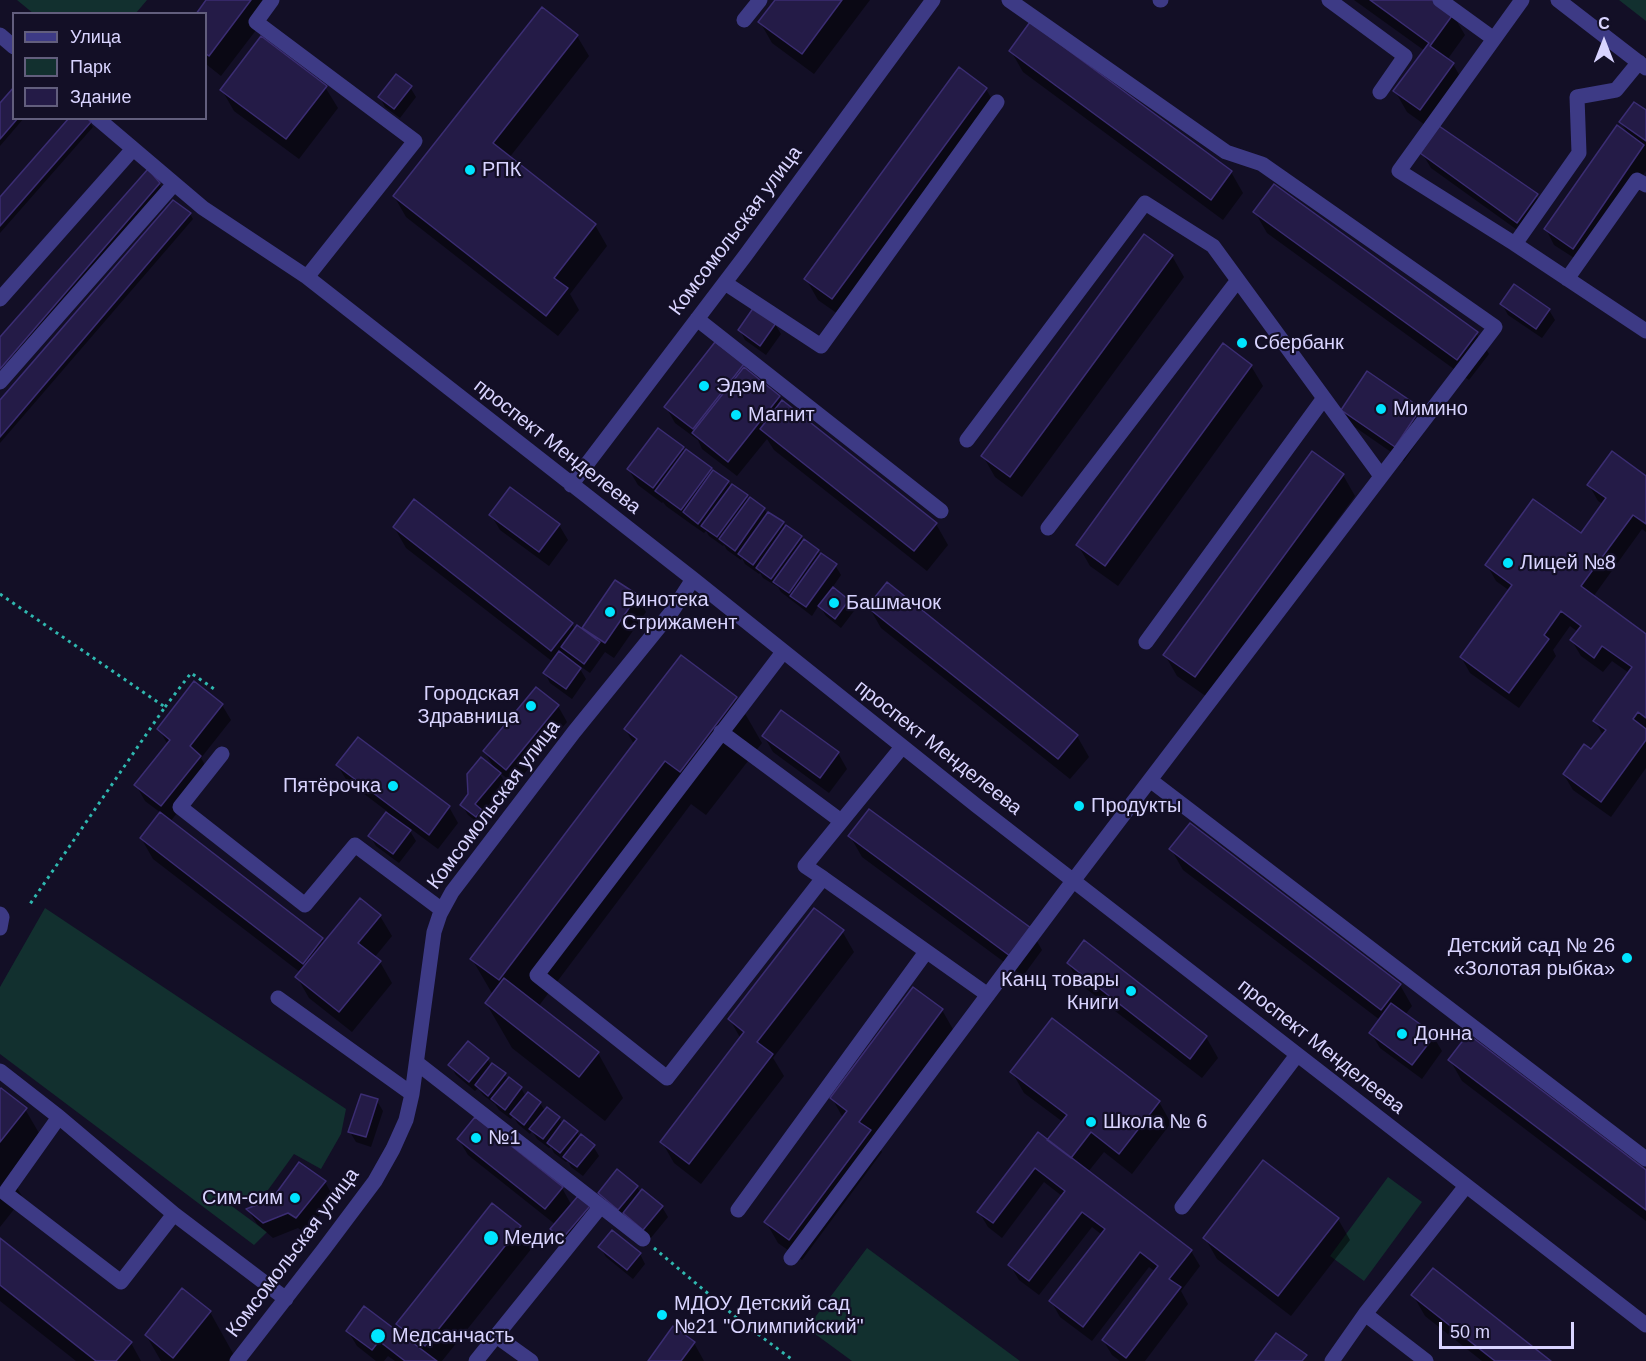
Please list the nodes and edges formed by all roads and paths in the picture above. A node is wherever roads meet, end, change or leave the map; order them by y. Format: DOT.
graph roads {
  1 [pos="272,0"];
  2 [pos="760,0"];
  3 [pos="933,0"];
  4 [pos="1010,0"];
  5 [pos="1329,0"];
  6 [pos="1440,0"];
  7 [pos="1522,0"];
  8 [pos="1558,0"];
  9 [pos="744,20"];
  10 [pos="0,35"];
  11 [pos="1494,39"];
  12 [pos="12,45"];
  13 [pos="1643,65"];
  14 [pos="1380,92"];
  15 [pos="997,102"];
  16 [pos="99,120"];
  17 [pos="133,149"];
  18 [pos="174,184"];
  19 [pos="1646,185"];
  20 [pos="1515,244"];
  21 [pos="306,277"];
  22 [pos="1568,279"];
  23 [pos="1238,280"];
  24 [pos="725,283"];
  25 [pos="0,299"];
  26 [pos="698,319"];
  27 [pos="1646,331"];
  28 [pos="0,382"];
  29 [pos="1324,398"];
  30 [pos="967,440"];
  31 [pos="1381,476"];
  32 [pos="571,485"];
  33 [pos="940,511"];
  34 [pos="1047,528"];
  35 [pos="693,579"];
  36 [pos="0,594"];
  37 [pos="1146,642"];
  38 [pos="783,652"];
  39 [pos="214,689"];
  40 [pos="165,707"];
  41 [pos="721,732"];
  42 [pos="902,747"];
  43 [pos="222,754"];
  44 [pos="1150,780"];
  45 [pos="842,821"];
  46 [pos="823,878"];
  47 [pos="1072,881"];
  48 [pos="28,907"];
  49 [pos="442,910"];
  50 [pos="0,914"];
  51 [pos="0,928"];
  52 [pos="926,952"];
  53 [pos="988,995"];
  54 [pos="278,998"];
  55 [pos="1298,1055"];
  56 [pos="417,1063"];
  57 [pos="0,1071"];
  58 [pos="412,1094"];
  59 [pos="59,1117"];
  60 [pos="1646,1160"];
  61 [pos="1466,1186"];
  62 [pos="601,1206"];
  63 [pos="1182,1207"];
  64 [pos="738,1210"];
  65 [pos="174,1214"];
  66 [pos="643,1239"];
  67 [pos="791,1258"];
  68 [pos="286,1299"];
  69 [pos="1365,1314"];
  70 [pos="1646,1325"];
  71 [pos="496,1336"];
  72 [pos="237,1361"];
  73 [pos="476,1361"];
  74 [pos="531,1361"];
  75 [pos="794,1361"];
  76 [pos="1332,1361"];
  77 [pos="1426,1361"];
  1 -- 21 [label="street"];
  2 -- 9 [label="street"];
  3 -- 24 [label="street, Комсомольская улица"];
  4 -- 31 [label="street"];
  5 -- 14 [label="street"];
  6 -- 11 [label="street"];
  7 -- 11 [label="street"];
  8 -- 13 [label="street"];
  10 -- 12 [label="street"];
  11 -- 20 [label="street"];
  13 -- 20 [label="street"];
  15 -- 24 [label="street"];
  16 -- 17 [label="street, проспект Менделеева"];
  17 -- 18 [label="street, проспект Менделеева"];
  17 -- 25 [label="street"];
  18 -- 21 [label="street, проспект Менделеева"];
  18 -- 28 [label="street"];
  19 -- 22 [label="street"];
  20 -- 22 [label="street"];
  21 -- 32 [label="street, проспект Менделеева"];
  22 -- 27 [label="street"];
  23 -- 29 [label="street"];
  23 -- 30 [label="street"];
  23 -- 34 [label="street"];
  24 -- 26 [label="street, Комсомольская улица"];
  26 -- 32 [label="street, Комсомольская улица"];
  26 -- 33 [label="street"];
  29 -- 31 [label="street"];
  29 -- 37 [label="street"];
  31 -- 44 [label="street"];
  32 -- 35 [label="street, проспект Менделеева"];
  35 -- 38 [label="street, проспект Менделеева"];
  35 -- 49 [label="street, Комсомольская улица"];
  36 -- 40 [label="path"];
  38 -- 41 [label="street"];
  38 -- 42 [label="street, проспект Менделеева"];
  39 -- 40 [label="path"];
  40 -- 48 [label="path"];
  41 -- 45 [label="street"];
  41 -- 46 [label="street"];
  42 -- 45 [label="street"];
  42 -- 47 [label="street, проспект Менделеева"];
  43 -- 49 [label="street"];
  44 -- 47 [label="street"];
  44 -- 60 [label="street"];
  45 -- 46 [label="street"];
  46 -- 52 [label="street"];
  47 -- 53 [label="street"];
  47 -- 55 [label="street, проспект Менделеева"];
  49 -- 56 [label="street, Комсомольская улица"];
  50 -- 51 [label="street"];
  52 -- 53 [label="street"];
  52 -- 64 [label="street"];
  53 -- 67 [label="street"];
  54 -- 58 [label="street"];
  55 -- 61 [label="street, проспект Менделеева"];
  55 -- 63 [label="street"];
  56 -- 58 [label="street, Комсомольская улица"];
  56 -- 62 [label="street"];
  57 -- 59 [label="street"];
  58 -- 68 [label="street, Комсомольская улица"];
  59 -- 65 [label="street"];
  59 -- 65 [label="street"];
  61 -- 69 [label="street"];
  61 -- 70 [label="street, проспект Менделеева"];
  62 -- 66 [label="street"];
  62 -- 71 [label="street"];
  65 -- 68 [label="street"];
  66 -- 75 [label="path"];
  68 -- 72 [label="street, Комсомольская улица"];
  69 -- 76 [label="street"];
  69 -- 77 [label="street"];
  71 -- 73 [label="street"];
  71 -- 74 [label="street"];
}
